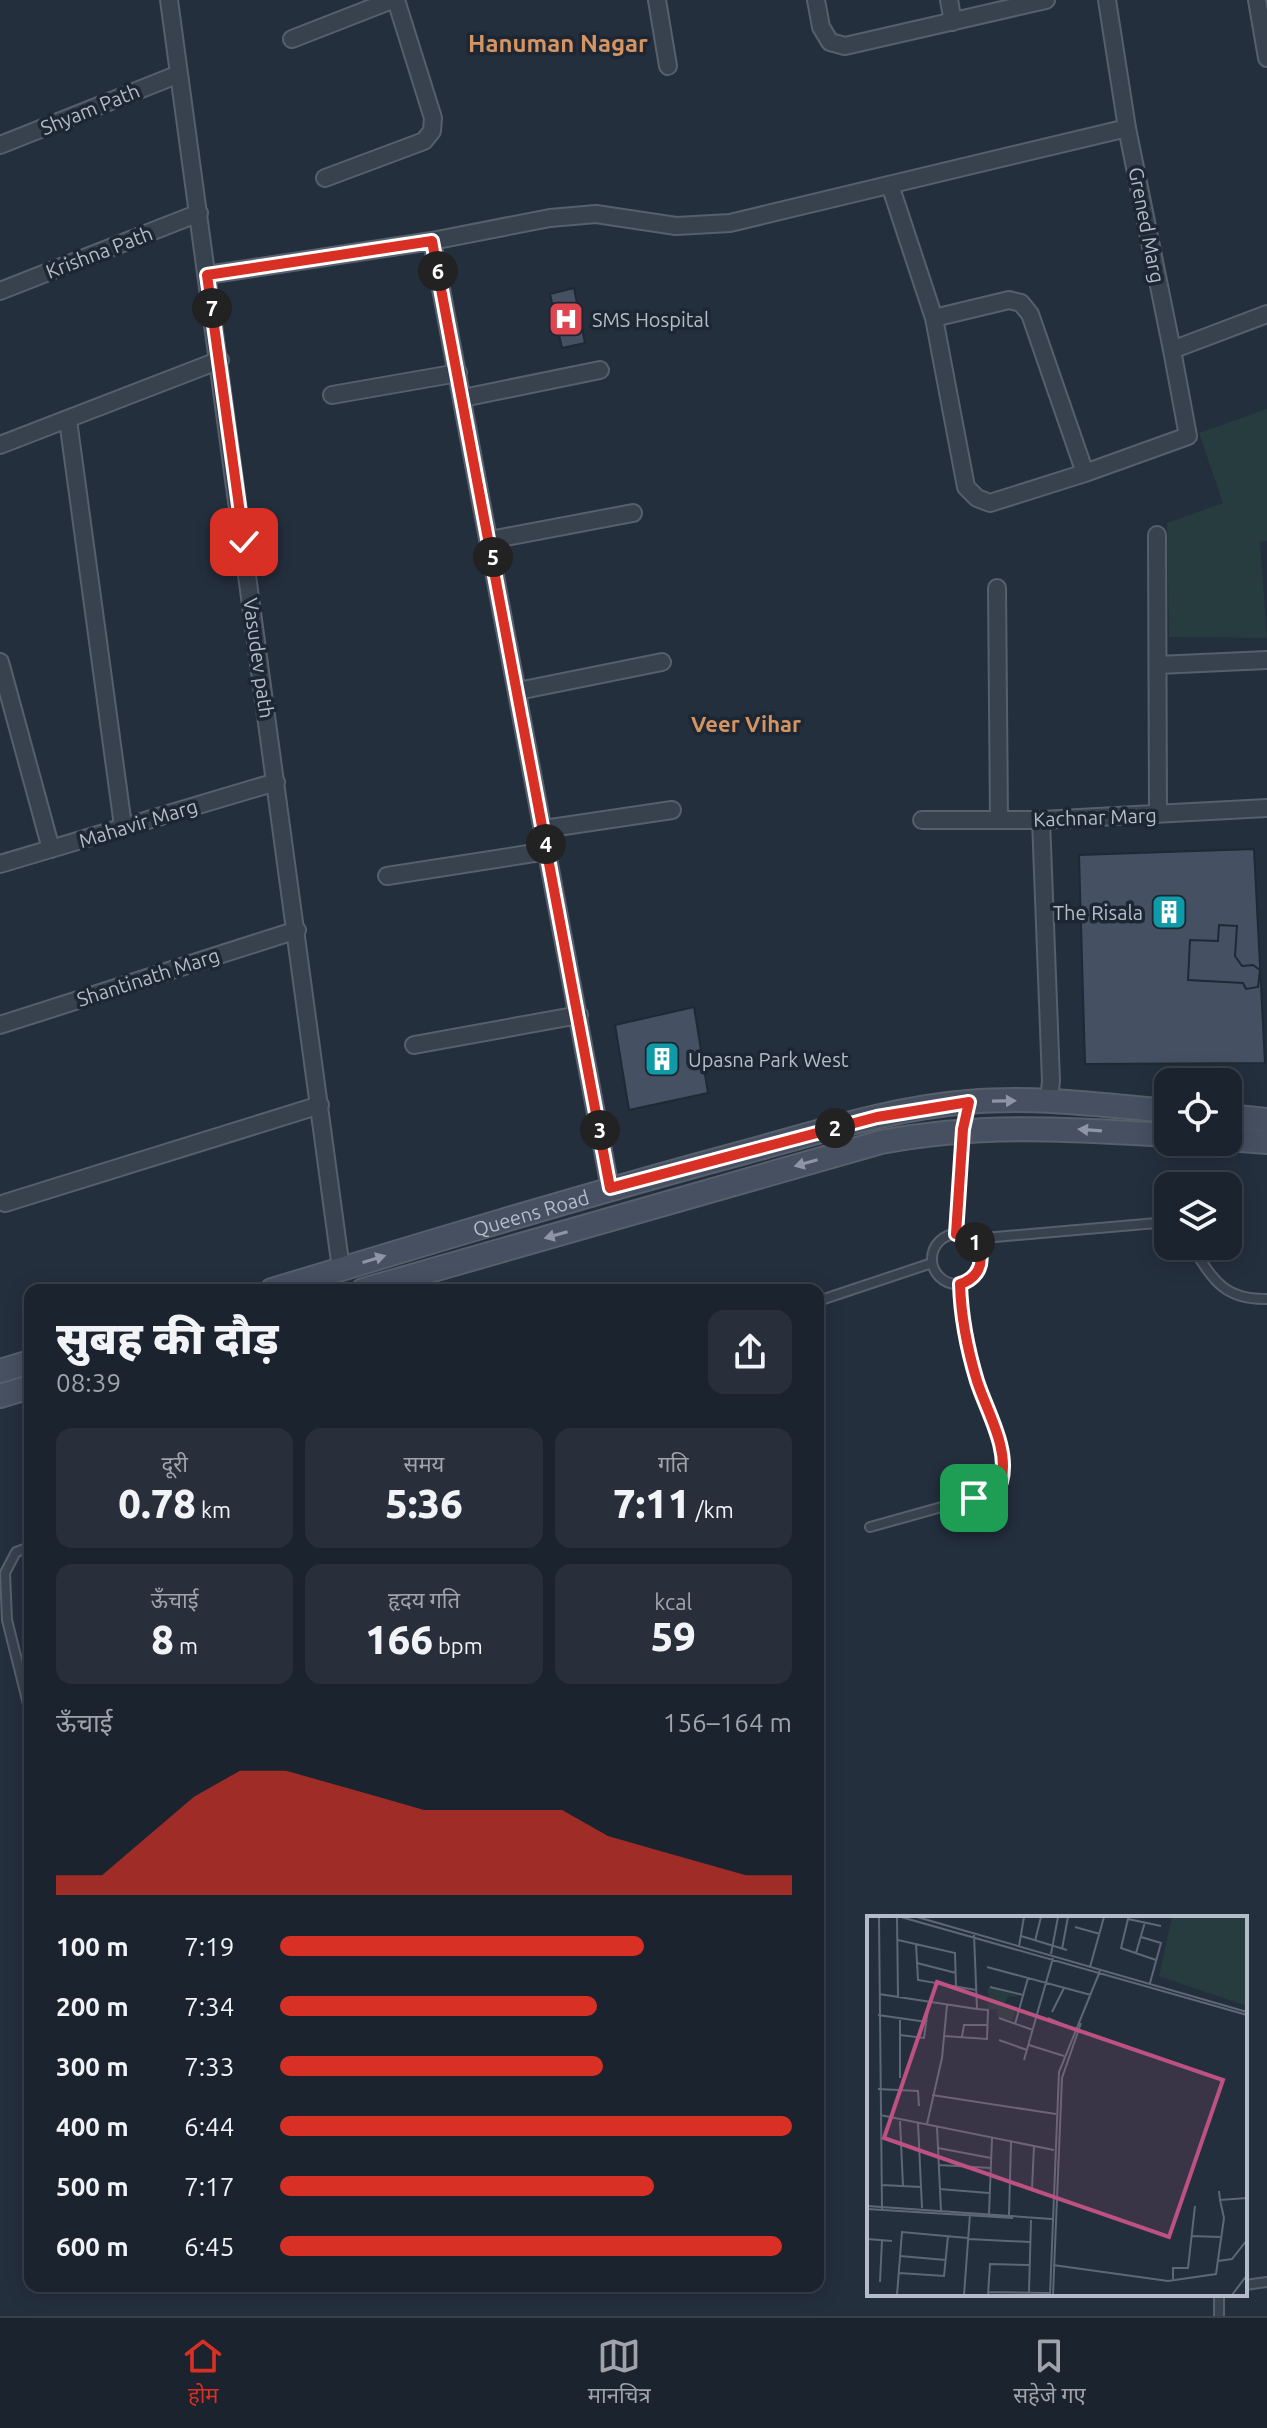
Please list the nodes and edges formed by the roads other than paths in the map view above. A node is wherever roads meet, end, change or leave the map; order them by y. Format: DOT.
graph roads {
  1 [pos="169,0"];
  2 [pos="394,0"];
  3 [pos="657,0"];
  4 [pos="816,0"];
  5 [pos="949,0"];
  6 [pos="1046,0"];
  7 [pos="1107,0"];
  8 [pos="1257,0"];
  9 [pos="953,22"];
  10 [pos="292,39"];
  11 [pos="1267,58"];
  12 [pos="668,66"];
  13 [pos="179,74"];
  14 [pos="1127,128"];
  15 [pos="0,145"];
  16 [pos="325,178"];
  17 [pos="890,185"];
  18 [pos="199,213"];
  19 [pos="432,241"];
  20 [pos="207,275"];
  21 [pos="0,291"];
  22 [pos="1267,314"];
  23 [pos="934,318"];
  24 [pos="1172,350"];
  25 [pos="220,360"];
  26 [pos="600,370"];
  27 [pos="458,373"];
  28 [pos="332,395"];
  29 [pos="463,398"];
  30 [pos="68,420"];
  31 [pos="0,445"];
  32 [pos="1085,473"];
  33 [pos="633,513"];
  34 [pos="1157,535"];
  35 [pos="490,540"];
  36 [pos="997,588"];
  37 [pos="1267,660"];
  38 [pos="0,662"];
  39 [pos="662,662"];
  40 [pos="1158,665"];
  41 [pos="518,691"];
  42 [pos="276,782"];
  43 [pos="1267,808"];
  44 [pos="672,810"];
  45 [pos="1158,814"];
  46 [pos="999,819"];
  47 [pos="922,820"];
  48 [pos="1041,820"];
  49 [pos="123,826"];
  50 [pos="544,829"];
  51 [pos="51,849"];
  52 [pos="547,851"];
  53 [pos="0,864"];
  54 [pos="387,876"];
  55 [pos="297,930"];
  56 [pos="579,1015"];
  57 [pos="0,1025"];
  58 [pos="414,1045"];
  59 [pos="1049,1100"];
  60 [pos="969,1102"];
  61 [pos="320,1105"];
  62 [pos="1154,1110"];
  63 [pos="1242,1117"];
  64 [pos="1267,1120"];
  65 [pos="963,1129"];
  66 [pos="1154,1134"];
  67 [pos="1242,1140"];
  68 [pos="1267,1142"];
  69 [pos="610,1188"];
  70 [pos="5,1203"];
  71 [pos="1154,1223"];
  72 [pos="956,1234"];
  73 [pos="972,1239"];
  74 [pos="1201,1260"];
  75 [pos="932,1263"];
  76 [pos="341,1269"];
  77 [pos="292,1284"];
  78 [pos="384,1284"];
  79 [pos="960,1284"];
  80 [pos="824,1299"];
  81 [pos="1267,1299"];
  82 [pos="24,1364"];
  83 [pos="0,1371"];
  84 [pos="24,1389"];
  85 [pos="0,1396"];
  86 [pos="870,1527"];
  87 [pos="24,1549"];
  88 [pos="24,1688"];
  89 [pos="1267,2282"];
  90 [pos="1247,2285"];
  1 -- 13 [label="street, Vasudev path"];
  2 -- 10 [label="street"];
  2 -- 16 [label="street"];
  3 -- 12 [label="street"];
  4 -- 9 [label="street"];
  5 -- 9 [label="street"];
  6 -- 9 [label="street"];
  7 -- 14 [label="street, Grened Marg"];
  8 -- 11 [label="street"];
  13 -- 15 [label="street, Shyam Path"];
  13 -- 18 [label="street, Vasudev path"];
  14 -- 17 [label="street"];
  14 -- 24 [label="street, Grened Marg"];
  17 -- 19 [label="street"];
  17 -- 23 [label="street"];
  18 -- 20 [label="street, Vasudev path"];
  18 -- 21 [label="street, Krishna Path"];
  19 -- 20 [label="street"];
  19 -- 27 [label="street"];
  20 -- 25 [label="street, Vasudev path"];
  22 -- 24 [label="street"];
  23 -- 32 [label="street"];
  23 -- 32 [label="street"];
  24 -- 32 [label="street, Grened Marg"];
  25 -- 30 [label="street"];
  25 -- 42 [label="street, Vasudev path"];
  26 -- 29 [label="street"];
  27 -- 28 [label="street"];
  27 -- 29 [label="street"];
  29 -- 35 [label="street"];
  30 -- 31 [label="street"];
  30 -- 49 [label="street"];
  33 -- 35 [label="street"];
  34 -- 40 [label="street"];
  35 -- 41 [label="street"];
  36 -- 46 [label="street"];
  37 -- 40 [label="street"];
  38 -- 51 [label="street"];
  39 -- 41 [label="street"];
  40 -- 45 [label="street"];
  41 -- 50 [label="street"];
  42 -- 49 [label="street, Mahavir Marg"];
  42 -- 55 [label="street, Vasudev path"];
  43 -- 45 [label="street, Kachnar Marg"];
  44 -- 50 [label="street"];
  45 -- 48 [label="street, Kachnar Marg"];
  46 -- 47 [label="street, Kachnar Marg"];
  46 -- 48 [label="street, Kachnar Marg"];
  48 -- 59 [label="street"];
  49 -- 51 [label="street, Mahavir Marg"];
  50 -- 52 [label="street"];
  51 -- 53 [label="street, Mahavir Marg"];
  52 -- 54 [label="street"];
  52 -- 56 [label="street"];
  55 -- 57 [label="street, Shantinath Marg"];
  55 -- 61 [label="street, Vasudev path"];
  56 -- 58 [label="street"];
  56 -- 69 [label="street"];
  60 -- 59 [label="street, Queens Road, one-way"];
  59 -- 62 [label="street, Queens Road"];
  60 -- 65 [label="lane"];
  60 -- 69 [label="street, Queens Road"];
  61 -- 70 [label="street"];
  61 -- 76 [label="street, Vasudev path"];
  63 -- 64 [label="street"];
  66 -- 65 [label="street, Queens Road, one-way"];
  65 -- 72 [label="lane"];
  65 -- 78 [label="street, Queens Road, one-way"];
  67 -- 68 [label="street"];
  76 -- 69 [label="street, Queens Road, one-way"];
  71 -- 73 [label="lane"];
  72 -- 73 [label="lane"];
  72 -- 75 [label="lane"];
  73 -- 79 [label="lane"];
  74 -- 81 [label="lane"];
  75 -- 79 [label="lane"];
  75 -- 80 [label="lane"];
  76 -- 77 [label="street, Queens Road"];
  79 -- 86 [label="lane"];
  82 -- 83 [label="street"];
  84 -- 85 [label="street"];
  87 -- 88 [label="lane"];
  89 -- 90 [label="lane"];
}
